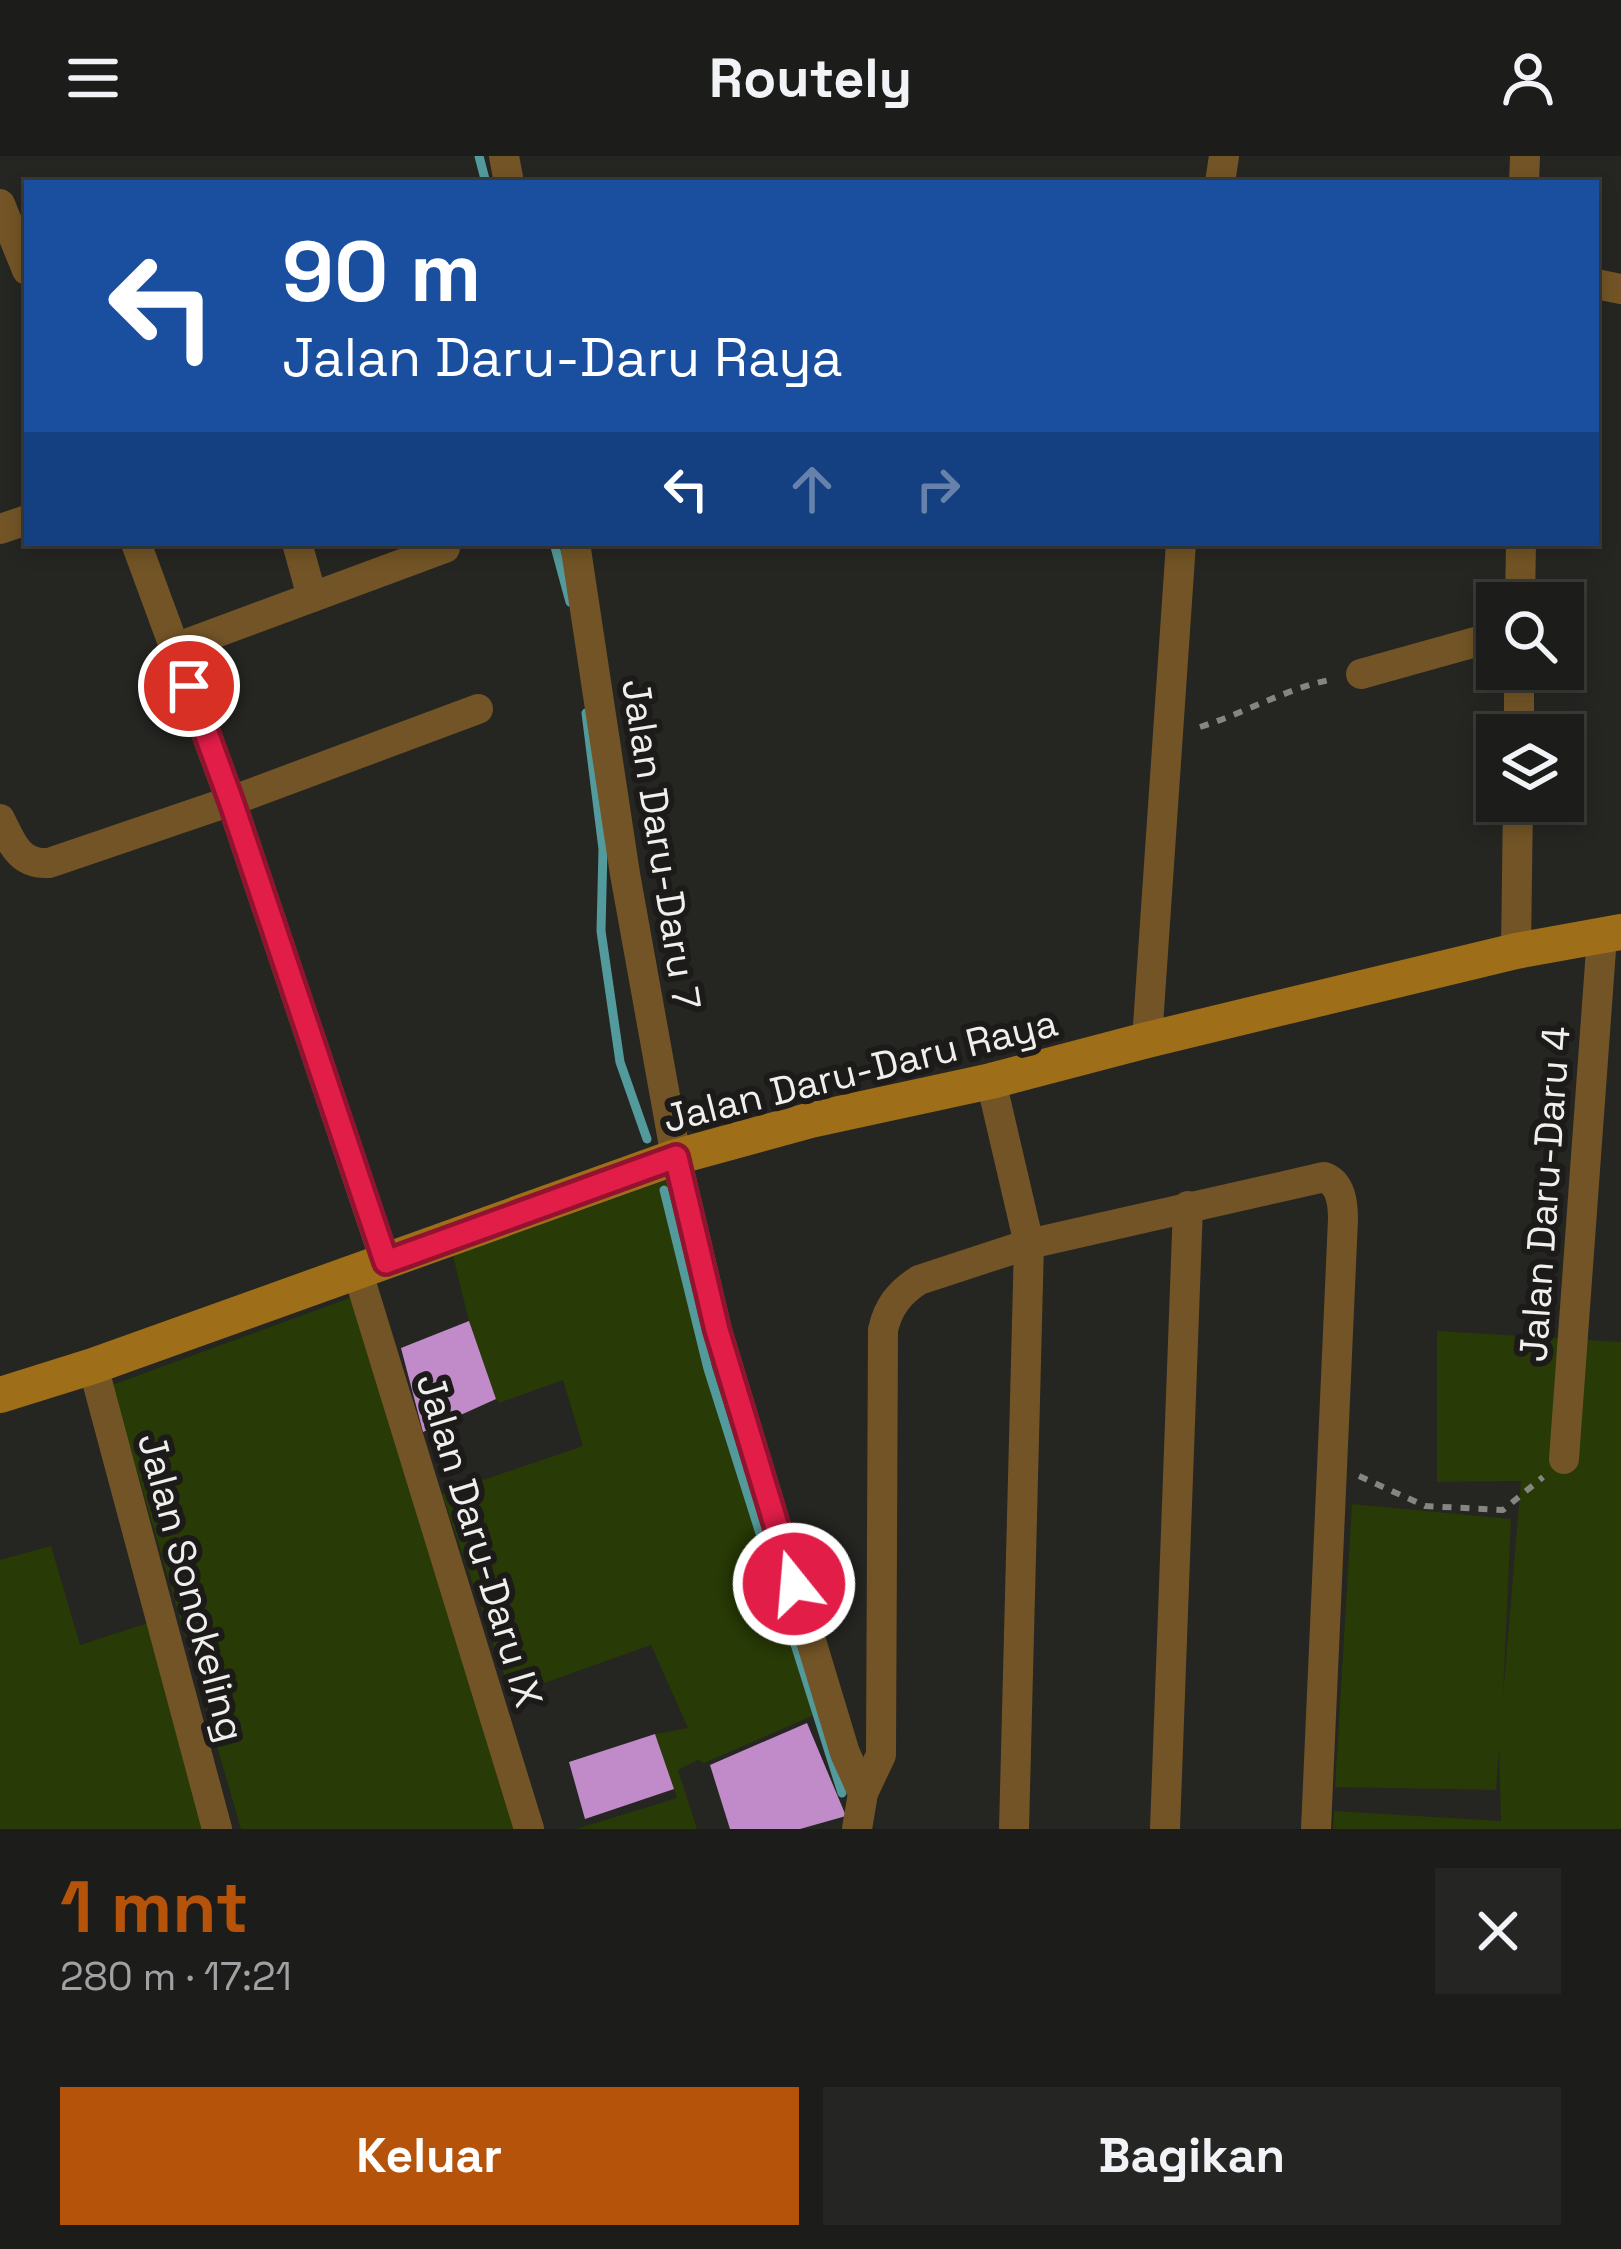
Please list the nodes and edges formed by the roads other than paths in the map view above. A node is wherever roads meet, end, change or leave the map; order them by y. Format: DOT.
graph roads {
  1 [pos="0,204"];
  2 [pos="24,263"];
  3 [pos="137,546"];
  4 [pos="298,546"];
  5 [pos="575,546"];
  6 [pos="1181,546"];
  7 [pos="1521,546"];
  8 [pos="445,548"];
  9 [pos="1520,582"];
  10 [pos="312,597"];
  11 [pos="1476,642"];
  12 [pos="175,648"];
  13 [pos="1361,674"];
  14 [pos="478,709"];
  15 [pos="231,801"];
  16 [pos="0,820"];
  17 [pos="1518,822"];
  18 [pos="1611,934"];
  19 [pos="1516,951"];
  20 [pos="1147,1040"];
  21 [pos="992,1081"];
  22 [pos="676,1157"];
  23 [pos="1188,1206"];
  24 [pos="1029,1244"];
  25 [pos="372,1268"];
  26 [pos="93,1366"];
  27 [pos="0,1395"];
  28 [pos="1564,1459"];
  29 [pos="863,1793"];
  30 [pos="217,1829"];
  31 [pos="529,1829"];
  32 [pos="857,1829"];
  33 [pos="1014,1829"];
  34 [pos="1165,1829"];
  35 [pos="1316,1829"];
  1 -- 2 [label="street"];
  3 -- 12 [label="street, Jalan Daru-Daru IX"];
  4 -- 10 [label="street"];
  5 -- 22 [label="street, Jalan Daru-Daru 7"];
  6 -- 20 [label="street"];
  7 -- 9 [label="street"];
  8 -- 10 [label="street"];
  10 -- 12 [label="street"];
  11 -- 13 [label="street"];
  12 -- 15 [label="street, Jalan Daru-Daru IX"];
  14 -- 15 [label="street"];
  15 -- 16 [label="street"];
  15 -- 25 [label="street, Jalan Daru-Daru IX"];
  17 -- 19 [label="street"];
  18 -- 19 [label="main road, Jalan Daru-Daru Raya"];
  18 -- 28 [label="street, Jalan Daru-Daru 4"];
  19 -- 20 [label="main road, Jalan Daru-Daru Raya"];
  20 -- 21 [label="main road, Jalan Daru-Daru Raya"];
  21 -- 22 [label="main road, Jalan Daru-Daru Raya"];
  21 -- 24 [label="street"];
  22 -- 25 [label="main road, Jalan Daru-Daru Raya"];
  22 -- 29 [label="street, Jalan Daru-Daru 7"];
  23 -- 24 [label="street"];
  23 -- 34 [label="street"];
  23 -- 35 [label="street"];
  24 -- 29 [label="street"];
  24 -- 33 [label="street"];
  25 -- 26 [label="main road, Jalan Daru-Daru Raya"];
  25 -- 31 [label="street, Jalan Daru-Daru IX"];
  26 -- 27 [label="main road, Jalan Daru-Daru Raya"];
  26 -- 30 [label="street, Jalan Sonokeling"];
  29 -- 32 [label="street"];
}
